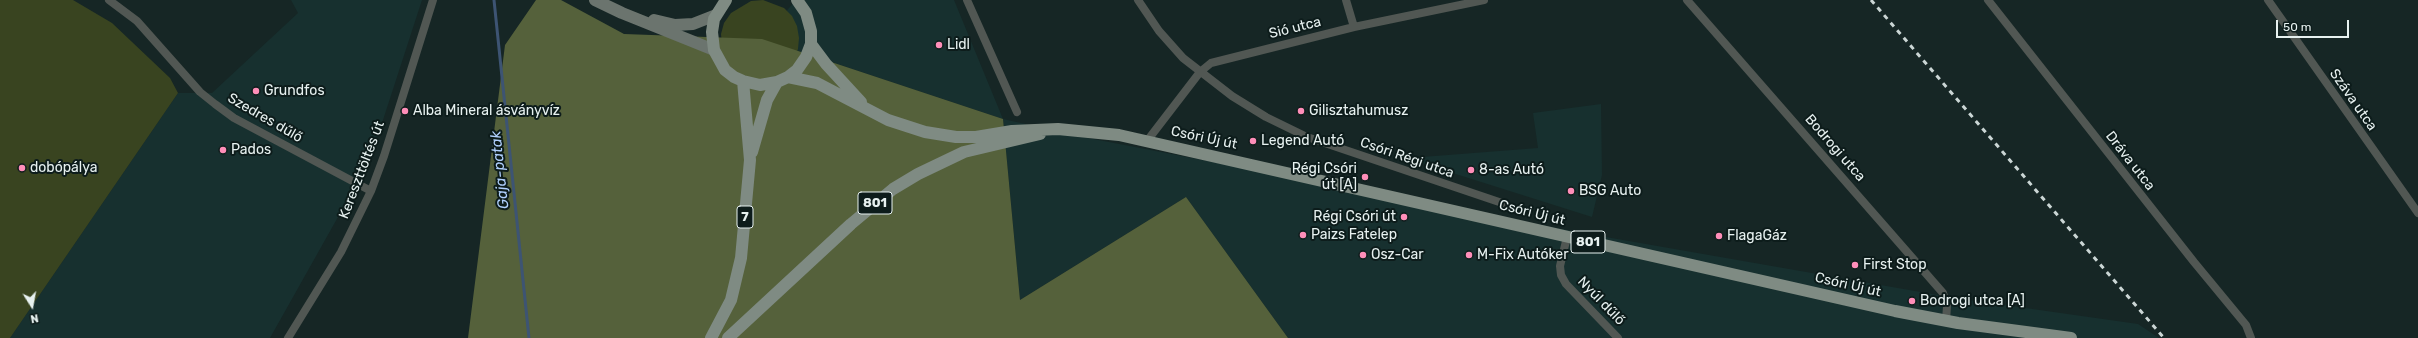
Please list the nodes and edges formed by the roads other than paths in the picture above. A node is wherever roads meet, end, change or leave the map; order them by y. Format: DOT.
graph roads {
  1 [pos="109,0"];
  2 [pos="434,0"];
  3 [pos="595,0"];
  4 [pos="967,0"];
  5 [pos="1138,0"];
  6 [pos="1346,0"];
  7 [pos="1484,0"];
  8 [pos="1687,0"];
  9 [pos="1988,0"];
  10 [pos="2268,0"];
  11 [pos="800,2"];
  12 [pos="721,5"];
  13 [pos="622,13"];
  14 [pos="1354,27"];
  15 [pos="811,44"];
  16 [pos="714,50"];
  17 [pos="1200,72"];
  18 [pos="782,80"];
  19 [pos="743,82"];
  20 [pos="866,107"];
  21 [pos="1017,112"];
  22 [pos="1058,129"];
  23 [pos="1147,141"];
  24 [pos="750,160"];
  25 [pos="371,191"];
  26 [pos="1505,204"];
  27 [pos="2418,213"];
  28 [pos="1567,237"];
  29 [pos="1946,321"];
  30 [pos="288,338"];
  31 [pos="711,338"];
  32 [pos="728,338"];
  33 [pos="1618,338"];
  34 [pos="2071,338"];
  35 [pos="2251,338"];
  1 -- 25 [label="street, Szedres dűlő"];
  2 -- 25 [label="street, Kereszttöltés út"];
  3 -- 13 [label="main road"];
  4 -- 21 [label="street"];
  5 -- 17 [label="street, Csóri Régi utca"];
  6 -- 14 [label="street"];
  7 -- 14 [label="street, Sió utca"];
  8 -- 29 [label="street, Bodrogi utca"];
  9 -- 35 [label="street, Dráva utca"];
  10 -- 27 [label="street, Száva utca"];
  11 -- 15 [label="main road, 7"];
  12 -- 13 [label="main road"];
  12 -- 16 [label="main road"];
  13 -- 16 [label="main road"];
  14 -- 17 [label="street, Sió utca"];
  15 -- 18 [label="main road, 7"];
  15 -- 20 [label="main road, 801"];
  16 -- 19 [label="main road"];
  17 -- 23 [label="street, Sió utca"];
  17 -- 26 [label="street, Csóri Régi utca"];
  18 -- 19 [label="main road"];
  18 -- 20 [label="main road, 801"];
  18 -- 24 [label="main road, 7"];
  19 -- 24 [label="main road, 7"];
  20 -- 22 [label="main road, 801"];
  22 -- 23 [label="main road, Csóri Új út / 801"];
  22 -- 32 [label="main road, 801"];
  23 -- 28 [label="main road, Csóri Új út / 801"];
  24 -- 31 [label="main road, 7"];
  25 -- 30 [label="street, Kereszttöltés út"];
  28 -- 29 [label="main road, Csóri Új út / 801"];
  28 -- 33 [label="street, Nyúl dűlő"];
  29 -- 34 [label="main road, Csóri Új út / 801"];
}
